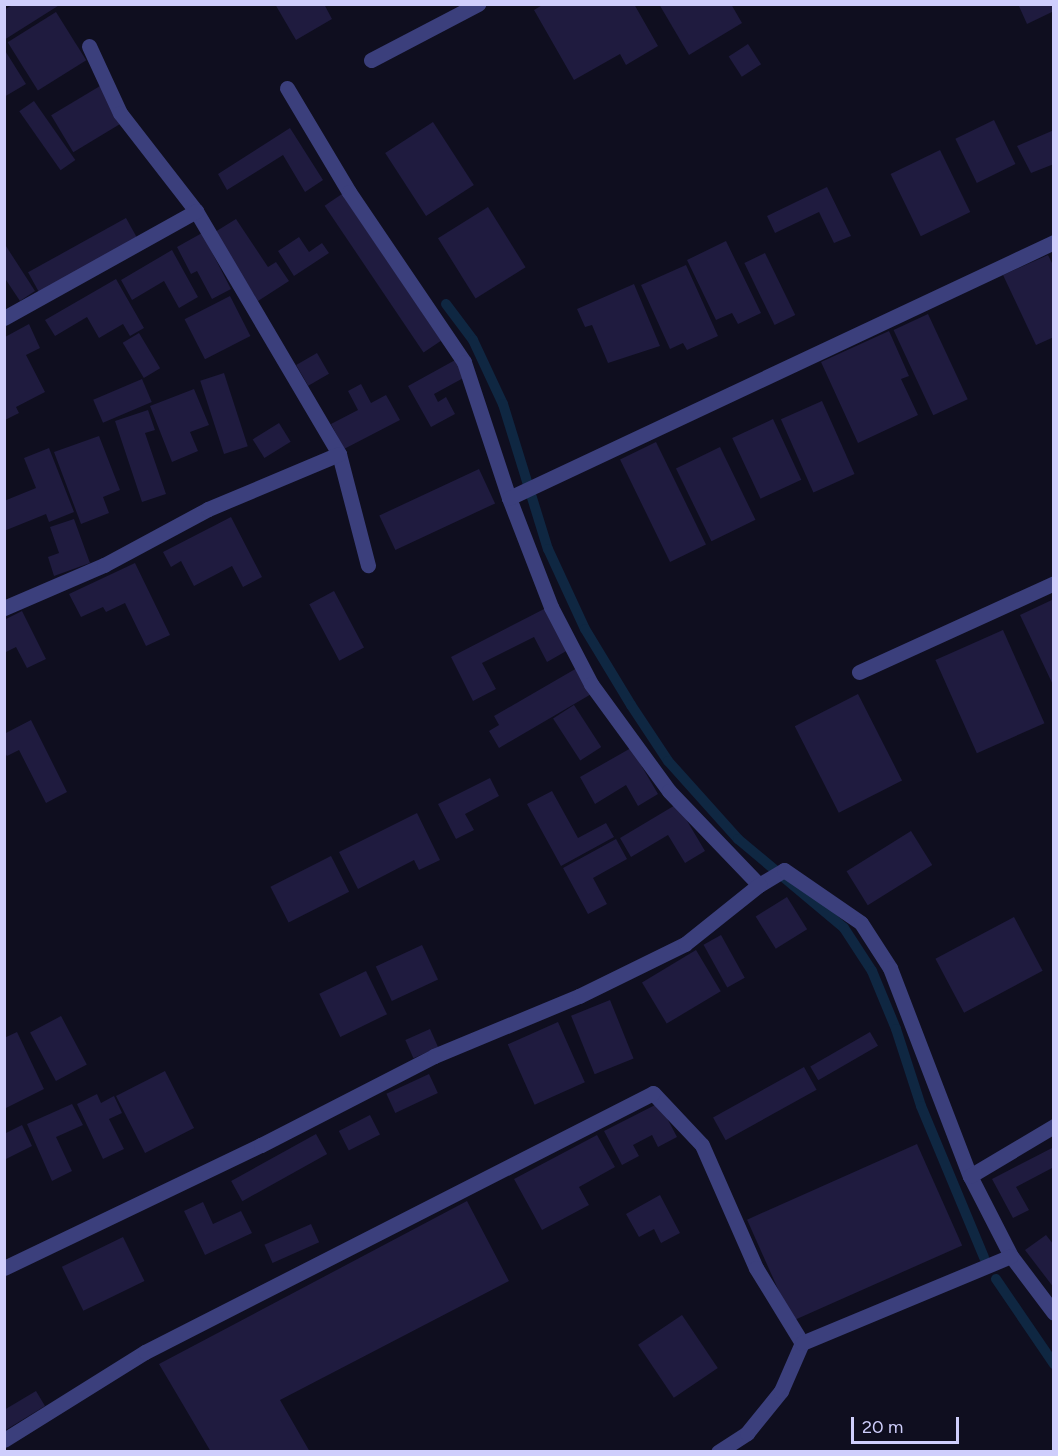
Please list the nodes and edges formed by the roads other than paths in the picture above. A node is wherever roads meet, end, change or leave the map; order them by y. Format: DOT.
graph roads {
  1 [pos="478,4"];
  2 [pos="89,46"];
  3 [pos="371,60"];
  4 [pos="287,88"];
  5 [pos="196,211"];
  6 [pos="1053,242"];
  7 [pos="4,318"];
  8 [pos="339,454"];
  9 [pos="509,498"];
  10 [pos="368,565"];
  11 [pos="1053,583"];
  12 [pos="4,608"];
  13 [pos="859,672"];
  14 [pos="759,885"];
  15 [pos="1053,1126"];
  16 [pos="970,1176"];
  17 [pos="1011,1256"];
  18 [pos="4,1268"];
  19 [pos="1053,1313"];
  20 [pos="802,1343"];
  21 [pos="4,1440"];
  22 [pos="718,1452"];
  1 -- 3 [label="street"];
  2 -- 5 [label="street"];
  4 -- 9 [label="street"];
  5 -- 7 [label="street"];
  5 -- 8 [label="street"];
  6 -- 9 [label="street"];
  8 -- 10 [label="street"];
  8 -- 12 [label="street"];
  9 -- 14 [label="street"];
  11 -- 13 [label="street"];
  14 -- 16 [label="street"];
  14 -- 18 [label="street"];
  15 -- 16 [label="street"];
  16 -- 17 [label="street"];
  17 -- 19 [label="street"];
  17 -- 20 [label="street"];
  20 -- 21 [label="street"];
  20 -- 22 [label="street"];
}
